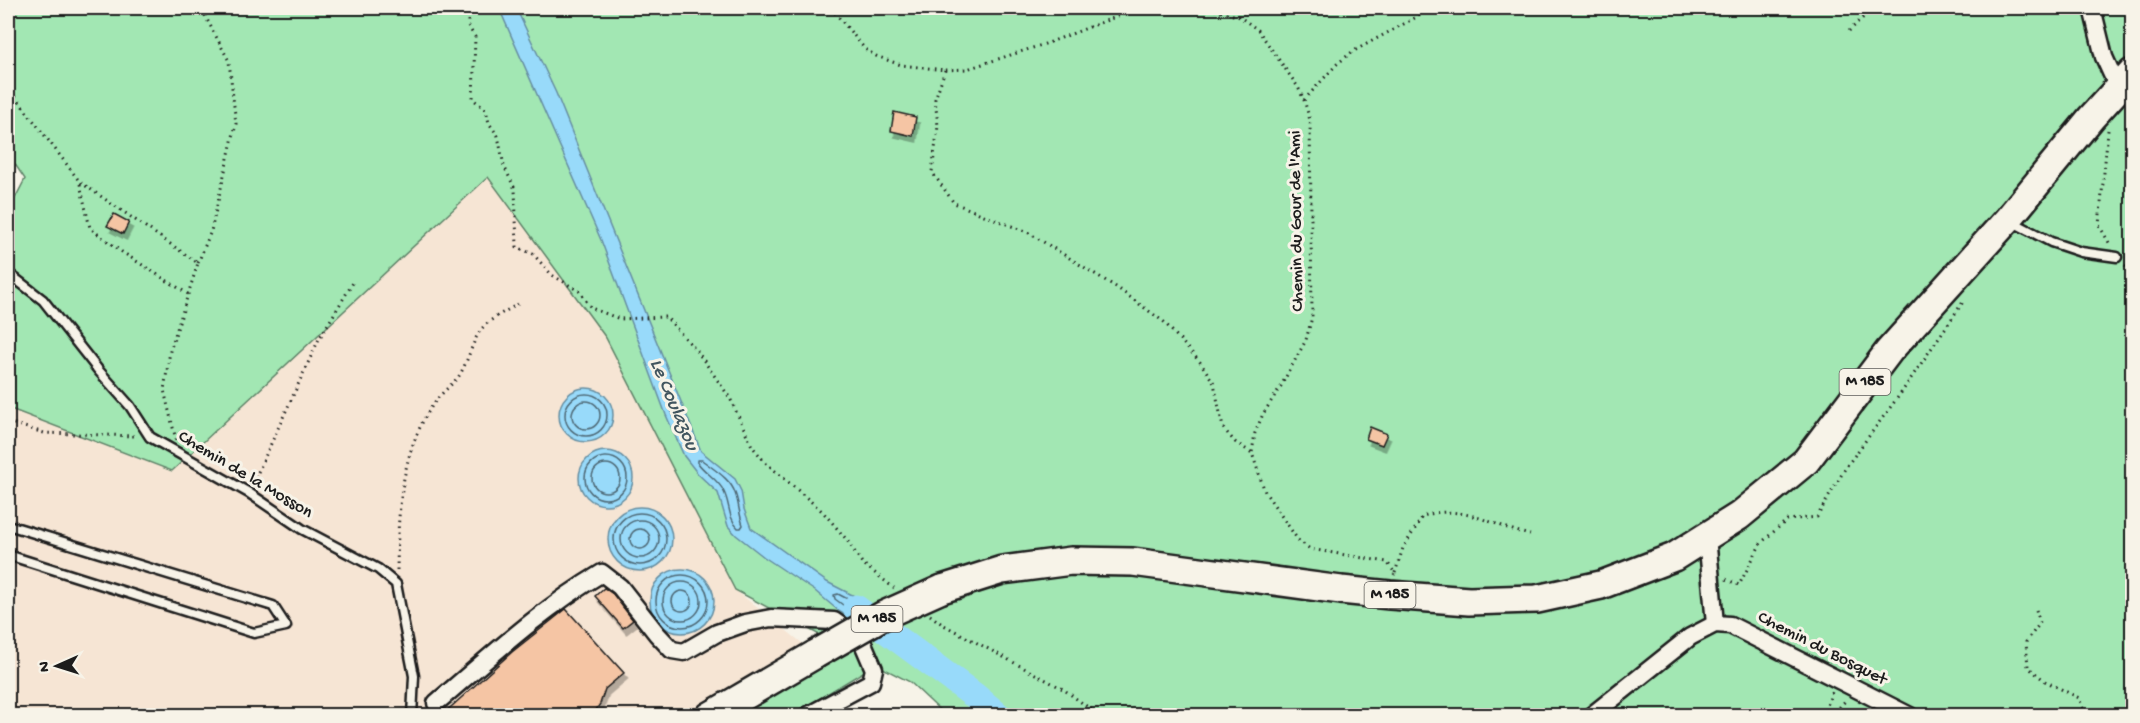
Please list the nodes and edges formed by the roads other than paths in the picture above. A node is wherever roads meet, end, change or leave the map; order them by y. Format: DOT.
graph roads {
  1 [pos="2092,8"];
  2 [pos="2126,81"];
  3 [pos="2008,219"];
  4 [pos="2117,257"];
  5 [pos="8,273"];
  6 [pos="8,525"];
  7 [pos="1707,537"];
  8 [pos="8,555"];
  9 [pos="1715,624"];
  10 [pos="436,703"];
  11 [pos="412,716"];
  12 [pos="710,716"];
  13 [pos="807,716"];
  14 [pos="1591,716"];
  15 [pos="1910,716"];
  1 -- 2 [label="street"];
  2 -- 3 [label="main road, M 185"];
  3 -- 4 [label="lane"];
  3 -- 7 [label="main road, M 185"];
  5 -- 11 [label="lane, Chemin de la Mosson"];
  6 -- 8 [label="lane"];
  7 -- 9 [label="street"];
  7 -- 12 [label="main road, M 185, bridge"];
  9 -- 14 [label="street"];
  9 -- 15 [label="street, Chemin du Bosquet"];
  10 -- 13 [label="street"];
}
